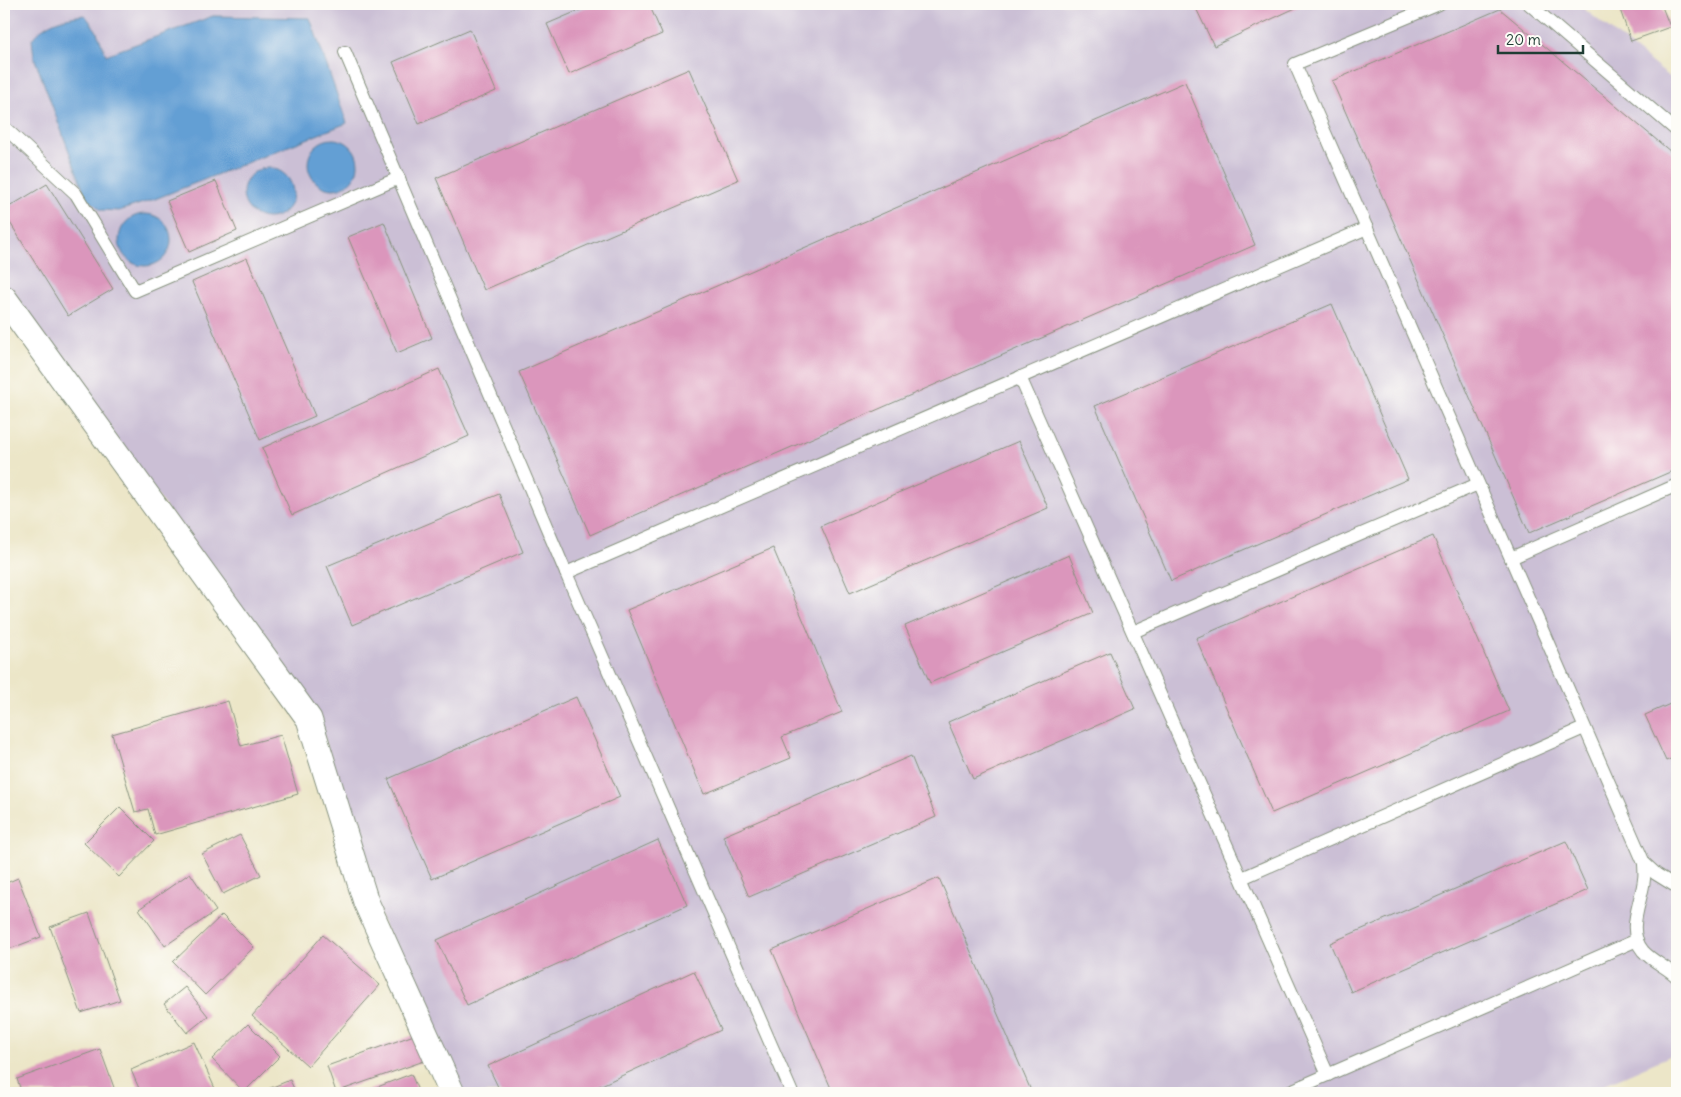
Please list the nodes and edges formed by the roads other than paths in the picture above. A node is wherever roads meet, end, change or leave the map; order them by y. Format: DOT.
graph roads {
  1 [pos="1439,4"];
  2 [pos="1529,4"];
  3 [pos="345,52"];
  4 [pos="4,127"];
  5 [pos="1677,131"];
  6 [pos="399,178"];
  7 [pos="1367,228"];
  8 [pos="4,298"];
  9 [pos="1020,377"];
  10 [pos="1478,484"];
  11 [pos="1677,485"];
  12 [pos="1510,558"];
  13 [pos="566,573"];
  14 [pos="1133,632"];
  15 [pos="1584,728"];
  16 [pos="1644,863"];
  17 [pos="1242,878"];
  18 [pos="1677,888"];
  19 [pos="1638,940"];
  20 [pos="1677,977"];
  21 [pos="1328,1075"];
  22 [pos="452,1093"];
  23 [pos="792,1093"];
  24 [pos="1286,1093"];
  1 -- 7 [label="lane"];
  2 -- 5 [label="lane"];
  3 -- 6 [label="lane"];
  4 -- 6 [label="lane"];
  6 -- 13 [label="lane"];
  7 -- 9 [label="lane"];
  7 -- 10 [label="lane"];
  8 -- 22 [label="street"];
  9 -- 13 [label="lane"];
  9 -- 14 [label="lane"];
  10 -- 12 [label="lane"];
  10 -- 14 [label="lane"];
  11 -- 12 [label="lane"];
  12 -- 15 [label="lane"];
  13 -- 23 [label="lane"];
  14 -- 17 [label="lane"];
  15 -- 16 [label="lane"];
  15 -- 17 [label="lane"];
  16 -- 18 [label="lane"];
  16 -- 19 [label="lane"];
  17 -- 21 [label="lane"];
  19 -- 20 [label="lane"];
  19 -- 21 [label="lane"];
  21 -- 24 [label="lane"];
}
